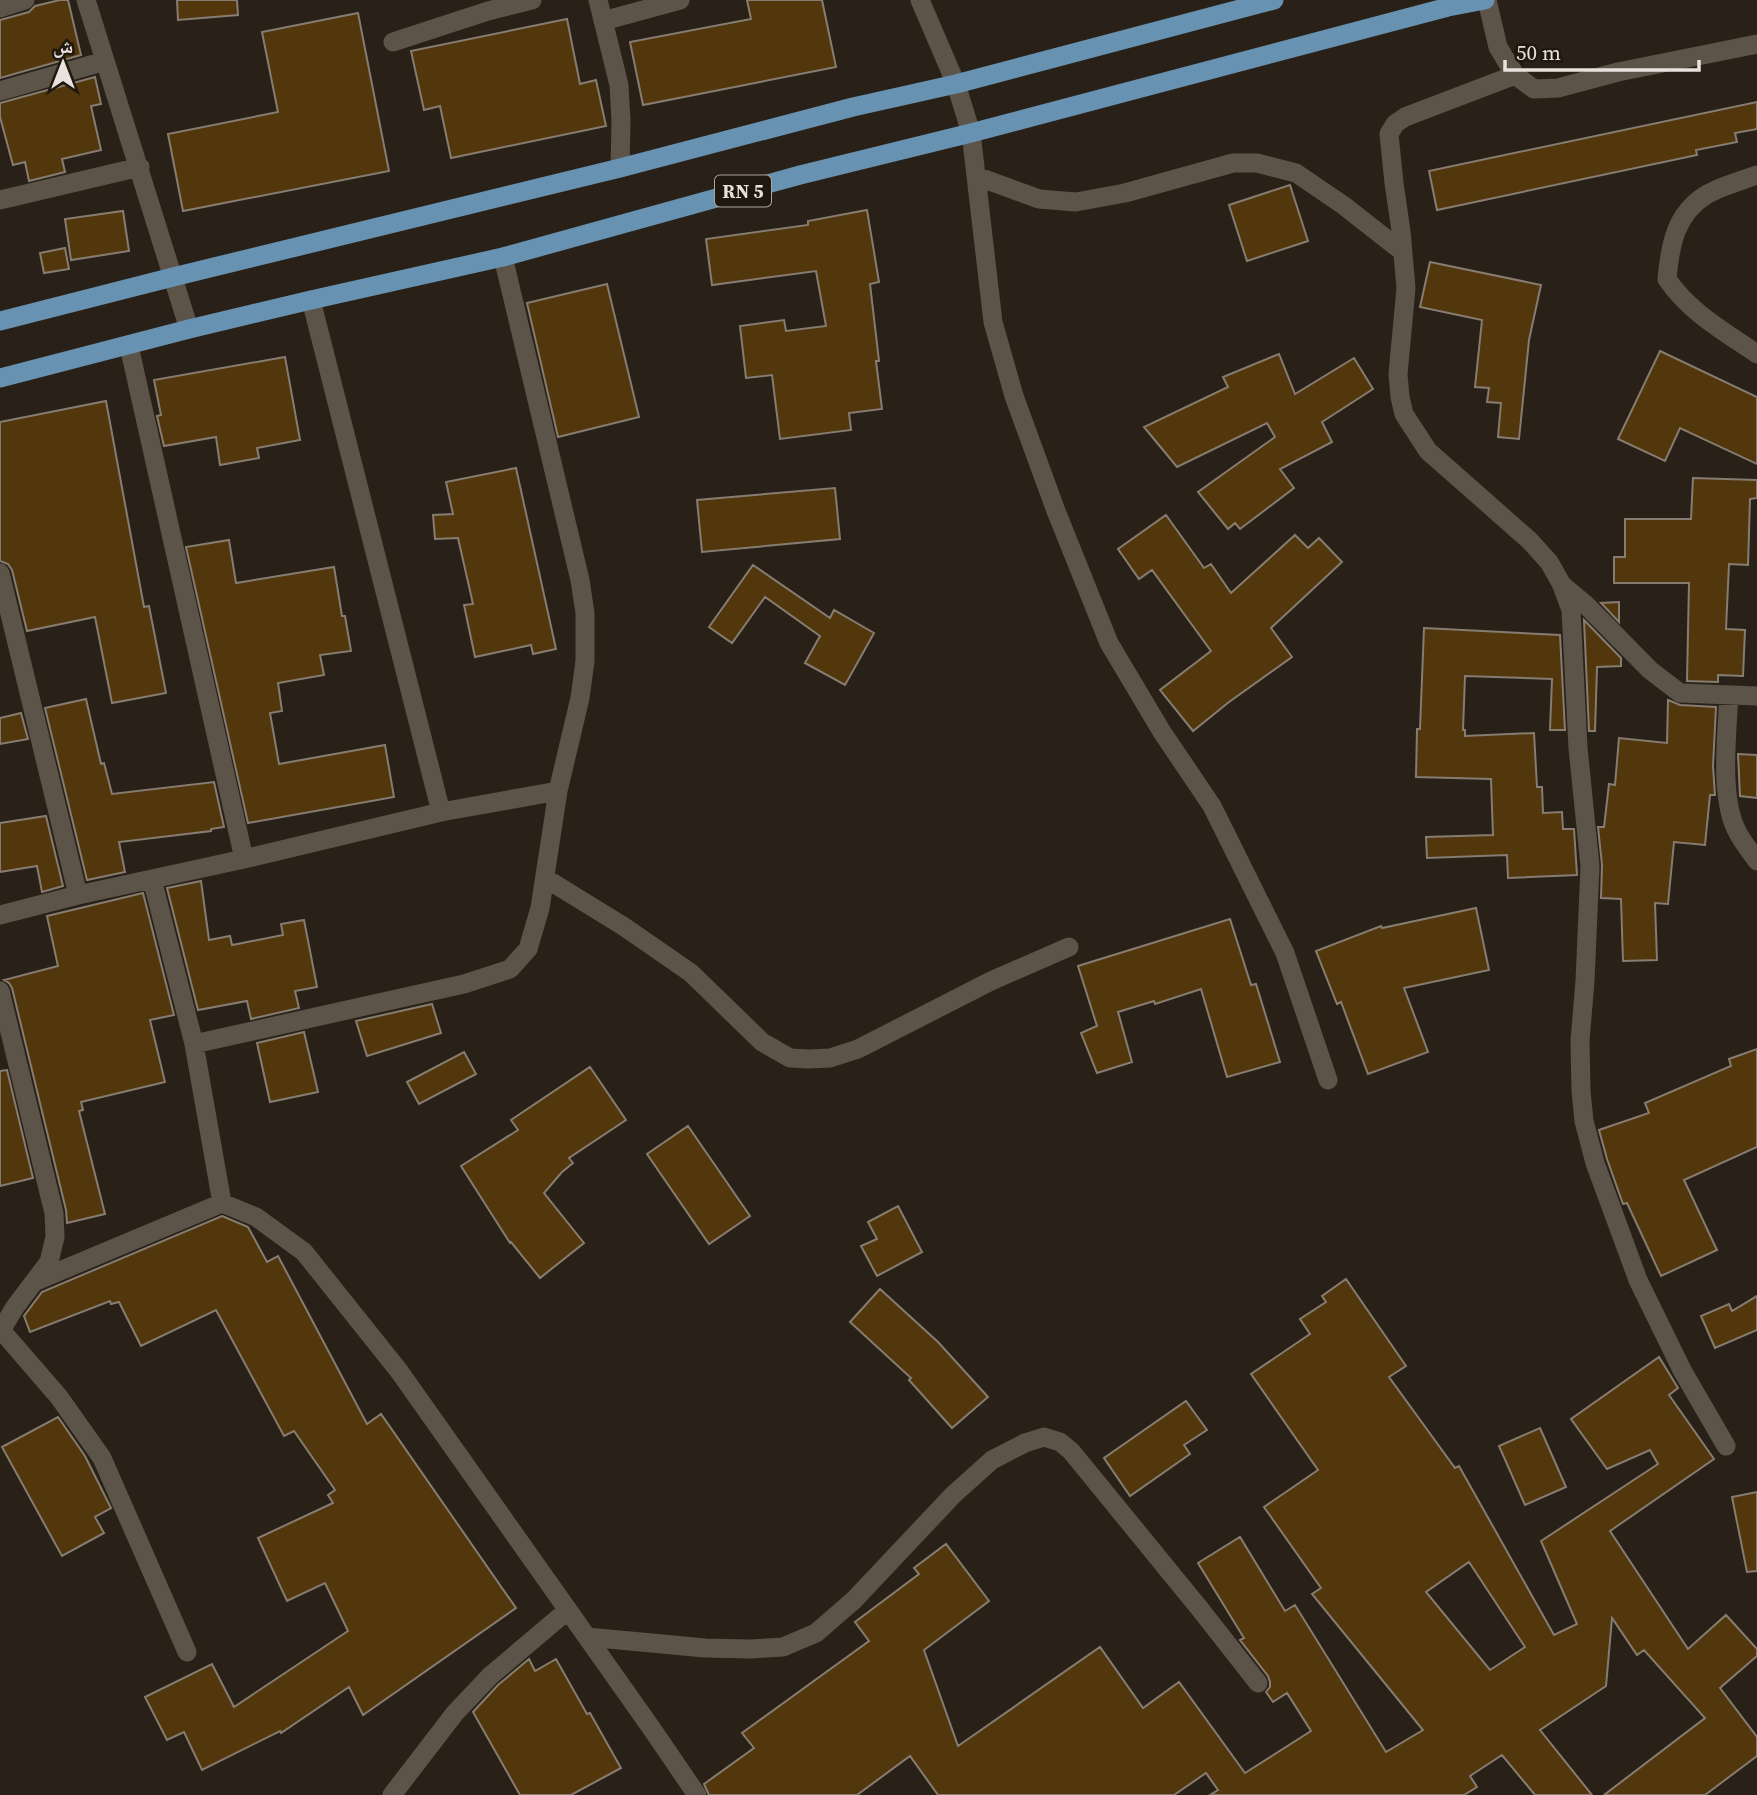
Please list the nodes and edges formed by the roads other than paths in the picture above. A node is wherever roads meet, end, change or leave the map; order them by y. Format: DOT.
graph roads {
  1 [pos="25,0"];
  2 [pos="86,0"];
  3 [pos="532,0"];
  4 [pos="598,0"];
  5 [pos="680,0"];
  6 [pos="920,0"];
  7 [pos="1274,0"];
  8 [pos="1486,0"];
  9 [pos="0,8"];
  10 [pos="603,21"];
  11 [pos="393,41"];
  12 [pos="1757,44"];
  13 [pos="105,61"];
  14 [pos="1515,75"];
  15 [pos="956,84"];
  16 [pos="0,91"];
  17 [pos="971,133"];
  18 [pos="140,167"];
  19 [pos="620,169"];
  20 [pos="976,176"];
  21 [pos="1757,176"];
  22 [pos="0,200"];
  23 [pos="1403,252"];
  24 [pos="503,257"];
  25 [pos="173,277"];
  26 [pos="311,300"];
  27 [pos="0,321"];
  28 [pos="189,330"];
  29 [pos="129,346"];
  30 [pos="1757,354"];
  31 [pos="0,379"];
  32 [pos="0,573"];
  33 [pos="1561,583"];
  34 [pos="1729,695"];
  35 [pos="1757,696"];
  36 [pos="558,792"];
  37 [pos="441,812"];
  38 [pos="244,859"];
  39 [pos="1757,860"];
  40 [pos="545,878"];
  41 [pos="152,879"];
  42 [pos="78,895"];
  43 [pos="0,915"];
  44 [pos="1069,947"];
  45 [pos="0,990"];
  46 [pos="194,1044"];
  47 [pos="1328,1080"];
  48 [pos="222,1203"];
  49 [pos="36,1281"];
  50 [pos="1,1331"];
  51 [pos="1726,1446"];
  52 [pos="568,1610"];
  53 [pos="587,1637"];
  54 [pos="187,1652"];
  55 [pos="1258,1683"];
  56 [pos="392,1795"];
  57 [pos="696,1795"];
  1 -- 9 [label="street"];
  2 -- 13 [label="street"];
  3 -- 11 [label="street"];
  4 -- 10 [label="street"];
  5 -- 10 [label="street"];
  6 -- 15 [label="street"];
  7 -- 15 [label="main road, RN 5"];
  8 -- 14 [label="street"];
  8 -- 17 [label="main road, RN 5"];
  10 -- 19 [label="street"];
  12 -- 14 [label="street"];
  13 -- 16 [label="street"];
  13 -- 18 [label="street"];
  14 -- 23 [label="street"];
  15 -- 17 [label="street"];
  15 -- 19 [label="main road, RN 5"];
  17 -- 20 [label="street"];
  17 -- 24 [label="main road, RN 5"];
  18 -- 22 [label="street"];
  18 -- 25 [label="street"];
  19 -- 25 [label="main road, RN 5"];
  20 -- 23 [label="street"];
  20 -- 47 [label="street"];
  21 -- 30 [label="street"];
  23 -- 33 [label="street"];
  24 -- 26 [label="main road, RN 5"];
  24 -- 36 [label="street"];
  25 -- 27 [label="main road, RN 5"];
  25 -- 28 [label="street"];
  26 -- 28 [label="main road, RN 5"];
  26 -- 37 [label="street"];
  28 -- 29 [label="main road, RN 5"];
  29 -- 31 [label="main road, RN 5"];
  29 -- 38 [label="street"];
  32 -- 42 [label="street"];
  33 -- 34 [label="street"];
  33 -- 51 [label="street"];
  34 -- 35 [label="street"];
  34 -- 39 [label="street"];
  36 -- 37 [label="street"];
  36 -- 40 [label="street"];
  37 -- 38 [label="street"];
  38 -- 41 [label="street"];
  40 -- 44 [label="street"];
  40 -- 46 [label="street"];
  41 -- 42 [label="street"];
  41 -- 46 [label="street"];
  42 -- 43 [label="street"];
  45 -- 49 [label="street"];
  46 -- 48 [label="street"];
  48 -- 49 [label="street"];
  48 -- 52 [label="street"];
  49 -- 50 [label="street"];
  50 -- 54 [label="street"];
  52 -- 53 [label="street"];
  52 -- 56 [label="street"];
  53 -- 55 [label="street"];
  53 -- 57 [label="street"];
}
